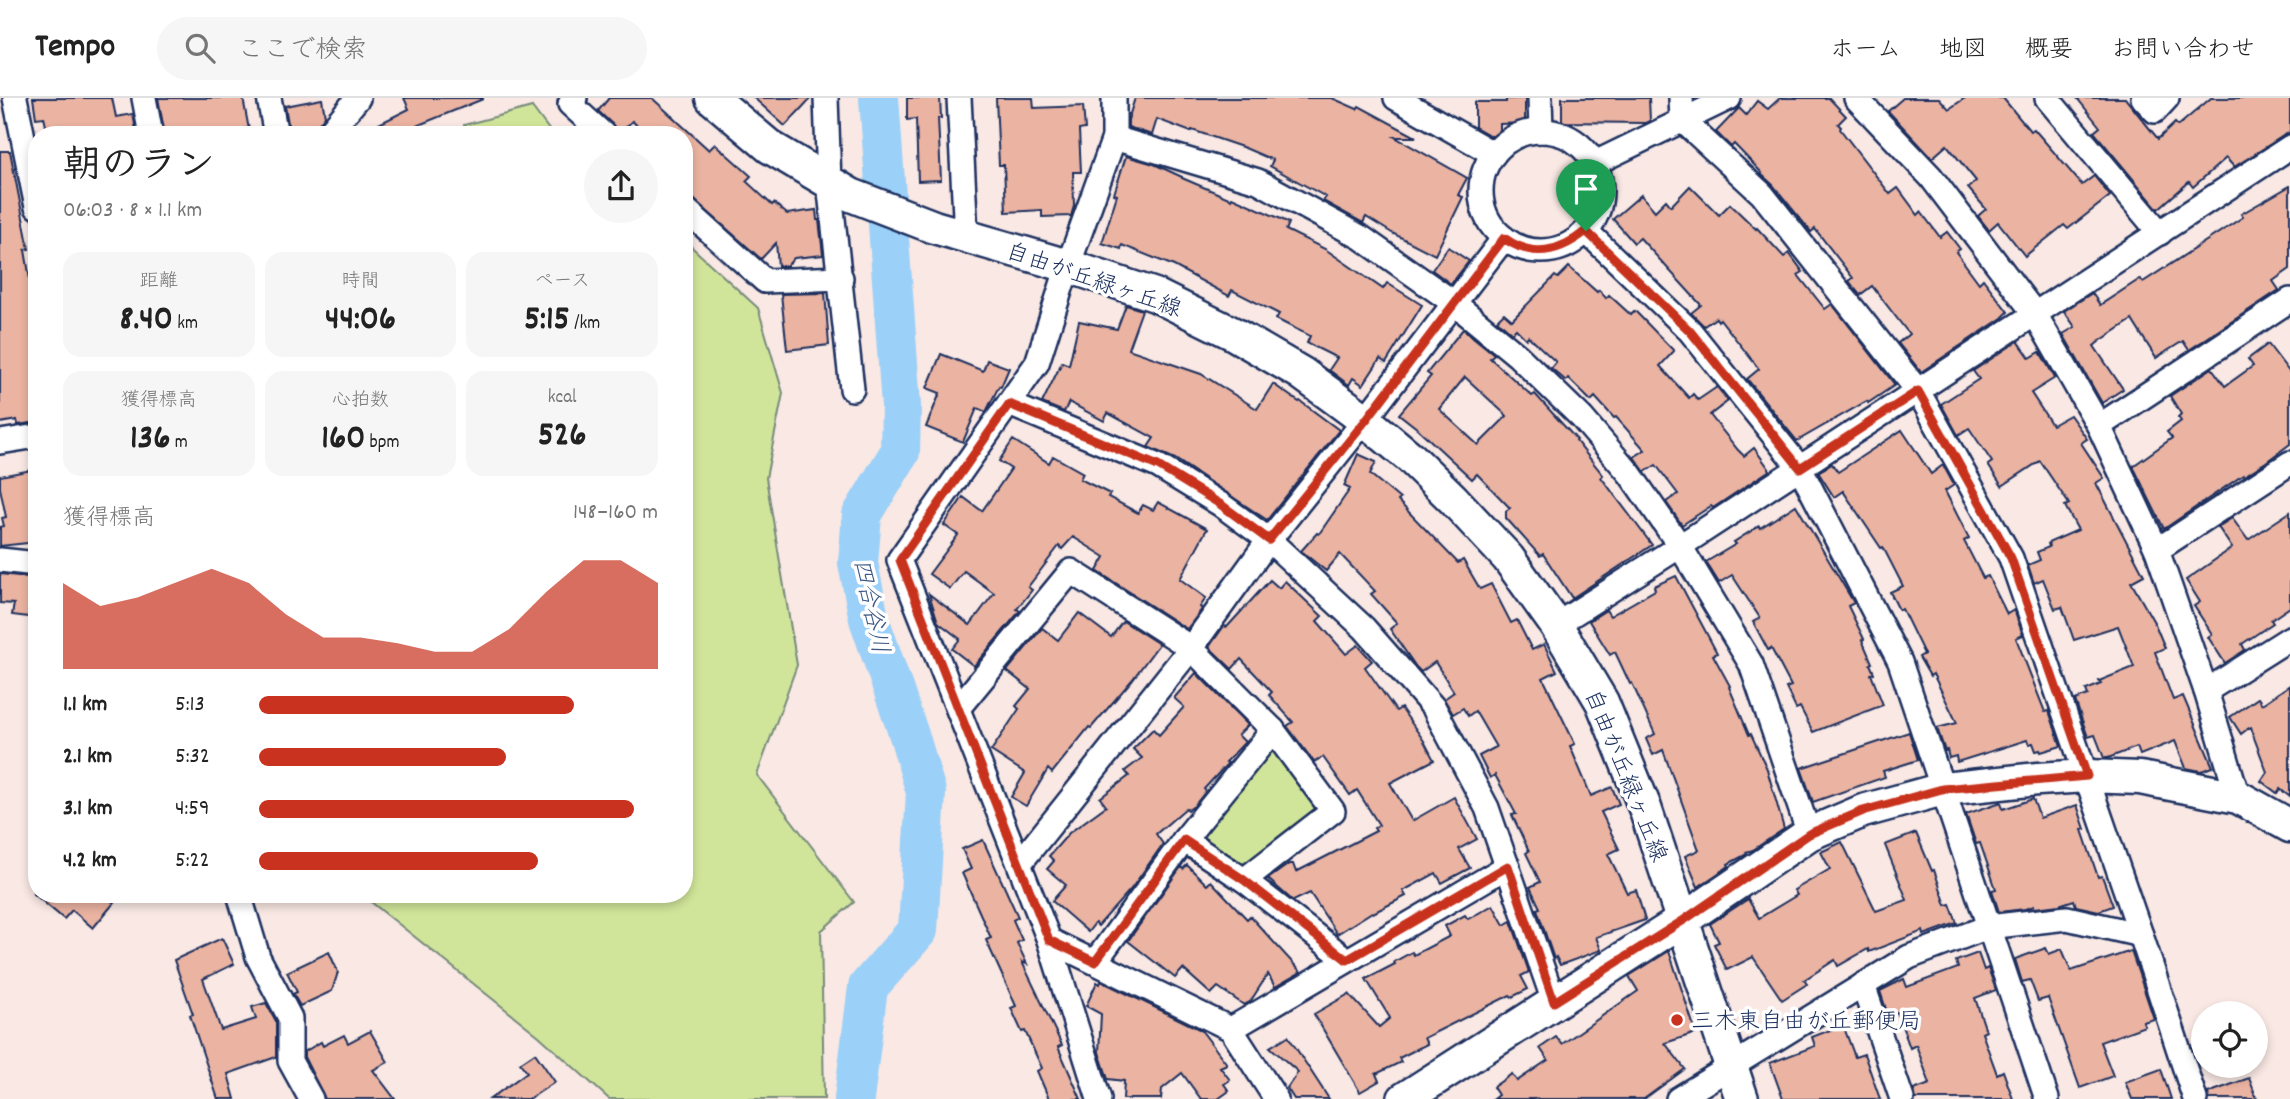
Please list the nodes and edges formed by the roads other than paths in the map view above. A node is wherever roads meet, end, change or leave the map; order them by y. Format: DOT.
graph roads {
  1 [pos="15,98"];
  2 [pos="144,98"];
  3 [pos="269,98"];
  4 [pos="358,98"];
  5 [pos="575,98"];
  6 [pos="712,98"];
  7 [pos="826,98"];
  8 [pos="959,98"];
  9 [pos="1114,98"];
  10 [pos="1396,98"];
  11 [pos="1540,98"];
  12 [pos="1729,98"];
  13 [pos="1856,98"];
  14 [pos="2047,98"];
  15 [pos="2143,98"];
  16 [pos="2167,98"];
  17 [pos="1682,109"];
  18 [pos="149,126"];
  19 [pos="274,126"];
  20 [pos="335,126"];
  21 [pos="594,126"];
  22 [pos="1541,131"];
  23 [pos="1114,138"];
  24 [pos="2290,147"];
  25 [pos="1494,155"];
  26 [pos="28,162"];
  27 [pos="1593,164"];
  28 [pos="840,189"];
  29 [pos="693,216"];
  30 [pos="1586,231"];
  31 [pos="2160,233"];
  32 [pos="966,236"];
  33 [pos="1504,238"];
  34 [pos="1068,266"];
  35 [pos="841,278"];
  36 [pos="2290,300"];
  37 [pos="1454,303"];
  38 [pos="2035,314"];
  39 [pos="852,390"];
  40 [pos="1918,391"];
  41 [pos="1009,404"];
  42 [pos="1366,420"];
  43 [pos="2099,426"];
  44 [pos="28,437"];
  45 [pos="0,442"];
  46 [pos="2290,463"];
  47 [pos="1800,468"];
  48 [pos="1269,540"];
  49 [pos="1680,547"];
  50 [pos="2157,550"];
  51 [pos="0,560"];
  52 [pos="28,563"];
  53 [pos="1556,625"];
  54 [pos="2290,638"];
  55 [pos="1191,648"];
  56 [pos="2206,691"];
  57 [pos="959,708"];
  58 [pos="1273,730"];
  59 [pos="2087,776"];
  60 [pos="1942,789"];
  61 [pos="2238,797"];
  62 [pos="2290,826"];
  63 [pos="1809,834"];
  64 [pos="1184,840"];
  65 [pos="1020,863"];
  66 [pos="1508,866"];
  67 [pos="1244,880"];
  68 [pos="242,903"];
  69 [pos="1684,920"];
  70 [pos="1988,927"];
  71 [pos="2141,935"];
  72 [pos="1049,940"];
  73 [pos="1347,960"];
  74 [pos="1095,962"];
  75 [pos="1863,985"];
  76 [pos="1554,1002"];
  77 [pos="1231,1029"];
  78 [pos="1731,1066"];
  79 [pos="311,1099"];
  80 [pos="1099,1099"];
  81 [pos="1276,1099"];
  82 [pos="1404,1099"];
  83 [pos="1678,1099"];
  84 [pos="1742,1099"];
  85 [pos="1902,1099"];
  86 [pos="2047,1099"];
  87 [pos="2195,1099"];
  1 -- 26 [label="street"];
  2 -- 18 [label="street"];
  3 -- 19 [label="street"];
  4 -- 20 [label="street"];
  5 -- 21 [label="street"];
  6 -- 28 [label="street, 自由が丘緑ヶ丘線"];
  7 -- 28 [label="street"];
  8 -- 32 [label="street"];
  9 -- 23 [label="street"];
  10 -- 25 [label="street"];
  11 -- 22 [label="street"];
  12 -- 17 [label="street"];
  13 -- 38 [label="street"];
  14 -- 31 [label="street"];
  15 -- 16 [label="street"];
  17 -- 27 [label="street"];
  17 -- 40 [label="street"];
  22 -- 25 [label="street"];
  22 -- 27 [label="street"];
  23 -- 34 [label="street"];
  23 -- 37 [label="street"];
  24 -- 31 [label="street"];
  25 -- 33 [label="street"];
  27 -- 30 [label="street"];
  28 -- 32 [label="street, 自由が丘緑ヶ丘線"];
  28 -- 35 [label="street"];
  29 -- 35 [label="street"];
  30 -- 33 [label="street"];
  30 -- 47 [label="street"];
  31 -- 38 [label="street"];
  32 -- 34 [label="street, 自由が丘緑ヶ丘線"];
  33 -- 37 [label="street"];
  34 -- 41 [label="street"];
  34 -- 42 [label="street, 自由が丘緑ヶ丘線"];
  35 -- 39 [label="street"];
  36 -- 43 [label="street"];
  37 -- 42 [label="street"];
  37 -- 49 [label="street"];
  38 -- 40 [label="street"];
  38 -- 43 [label="street"];
  40 -- 47 [label="street"];
  40 -- 59 [label="street"];
  41 -- 48 [label="street"];
  41 -- 57 [label="street"];
  42 -- 48 [label="street"];
  42 -- 53 [label="street, 自由が丘緑ヶ丘線"];
  43 -- 50 [label="street"];
  44 -- 45 [label="street"];
  46 -- 50 [label="street"];
  47 -- 49 [label="street"];
  47 -- 60 [label="street"];
  48 -- 55 [label="street"];
  48 -- 66 [label="street"];
  49 -- 53 [label="street"];
  49 -- 63 [label="street"];
  50 -- 56 [label="street"];
  51 -- 52 [label="street"];
  53 -- 69 [label="street, 自由が丘緑ヶ丘線"];
  54 -- 56 [label="street"];
  55 -- 57 [label="street"];
  55 -- 58 [label="street"];
  55 -- 65 [label="street"];
  56 -- 61 [label="street"];
  57 -- 65 [label="street"];
  58 -- 64 [label="street"];
  58 -- 67 [label="street"];
  59 -- 60 [label="street"];
  59 -- 61 [label="street"];
  59 -- 71 [label="street"];
  60 -- 63 [label="street"];
  60 -- 70 [label="street"];
  61 -- 62 [label="street"];
  63 -- 69 [label="street"];
  64 -- 67 [label="street"];
  64 -- 74 [label="street"];
  65 -- 72 [label="street"];
  66 -- 73 [label="street"];
  66 -- 76 [label="street"];
  67 -- 73 [label="street"];
  68 -- 79 [label="street"];
  69 -- 76 [label="street"];
  69 -- 78 [label="street, 自由が丘緑ヶ丘線"];
  70 -- 71 [label="street"];
  70 -- 75 [label="street"];
  70 -- 86 [label="street"];
  71 -- 87 [label="street"];
  72 -- 74 [label="street"];
  72 -- 80 [label="street"];
  73 -- 77 [label="street"];
  74 -- 77 [label="street"];
  75 -- 78 [label="street"];
  75 -- 85 [label="street"];
  76 -- 82 [label="street"];
  77 -- 81 [label="street"];
  78 -- 83 [label="street"];
  78 -- 84 [label="street, 自由が丘緑ヶ丘線"];
}
